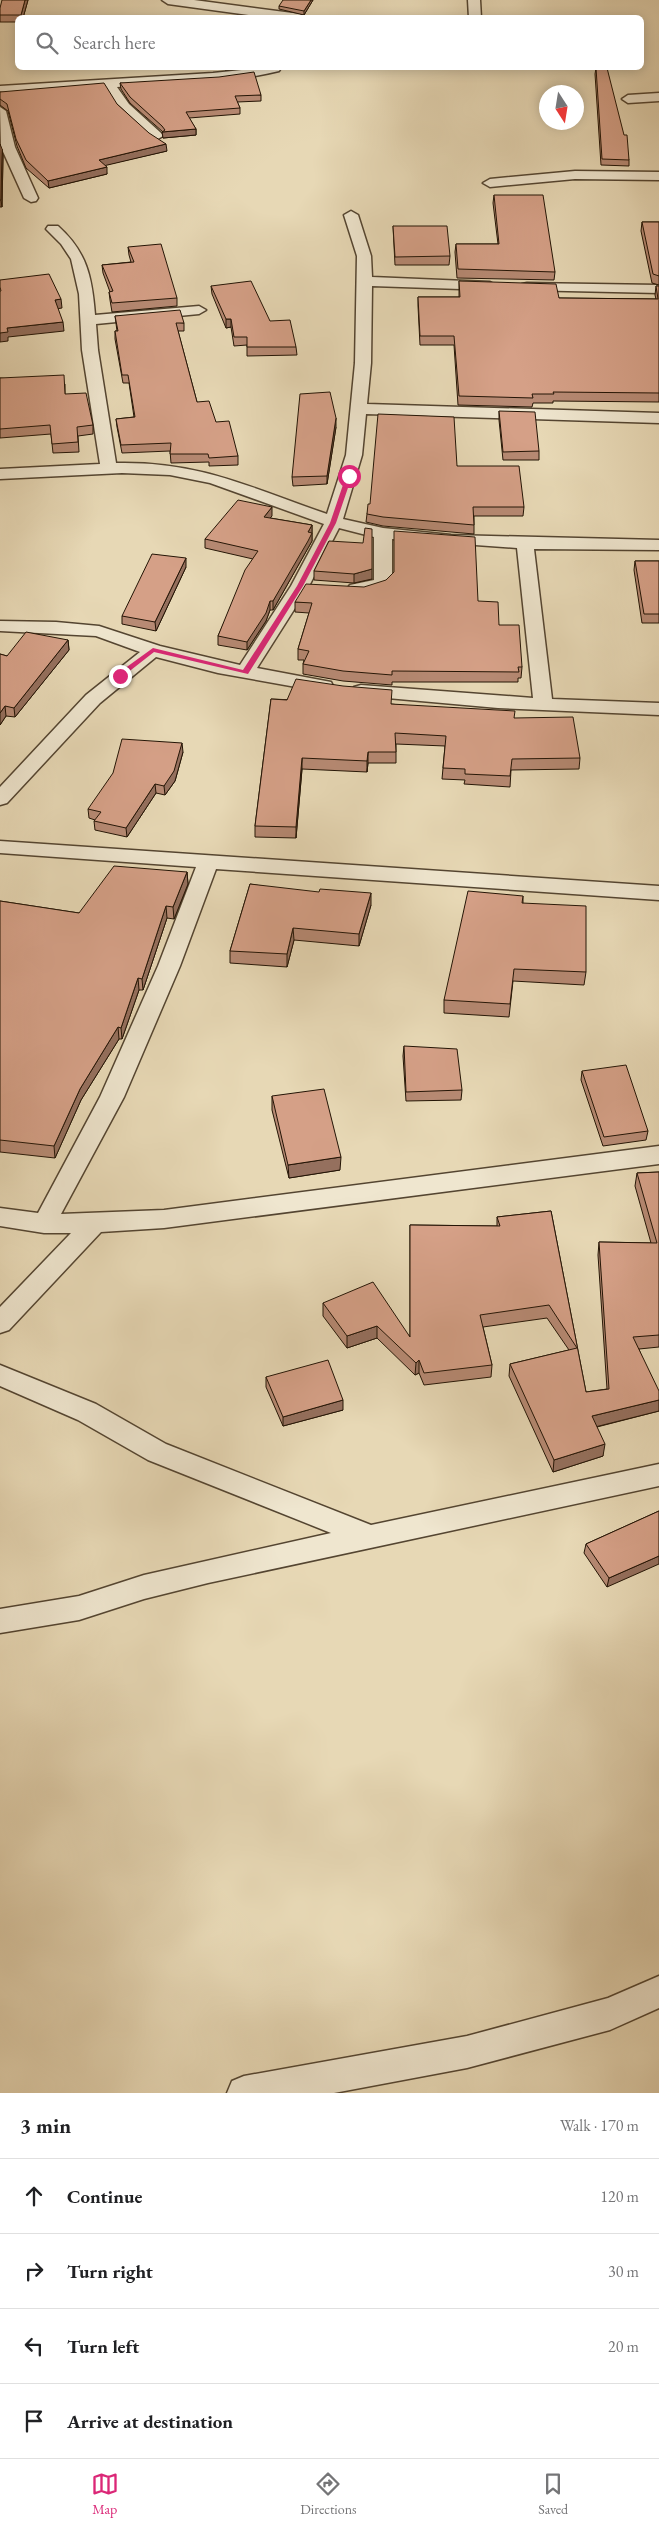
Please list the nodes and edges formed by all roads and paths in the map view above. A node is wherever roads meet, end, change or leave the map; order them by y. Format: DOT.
graph roads {
  1 [pos="168,0"];
  2 [pos="474,0"];
  3 [pos="278,15"];
  4 [pos="475,15"];
  5 [pos="268,70"];
  6 [pos="108,83"];
  7 [pos="0,90"];
  8 [pos="659,96"];
  9 [pos="628,99"];
  10 [pos="0,111"];
  11 [pos="156,136"];
  12 [pos="659,176"];
  13 [pos="490,184"];
  14 [pos="31,198"];
  15 [pos="351,215"];
  16 [pos="53,229"];
  17 [pos="364,281"];
  18 [pos="659,289"];
  19 [pos="199,310"];
  20 [pos="88,320"];
  21 [pos="359,409"];
  22 [pos="659,418"];
  23 [pos="109,470"];
  24 [pos="0,474"];
  25 [pos="333,523"];
  26 [pos="383,533"];
  27 [pos="525,542"];
  28 [pos="659,544"];
  29 [pos="336,588"];
  30 [pos="0,626"];
  31 [pos="153,650"];
  32 [pos="245,672"];
  33 [pos="542,704"];
  34 [pos="659,709"];
  35 [pos="0,799"];
  36 [pos="0,847"];
  37 [pos="209,861"];
  38 [pos="659,893"];
  39 [pos="659,1155"];
  40 [pos="0,1217"];
  41 [pos="44,1224"];
  42 [pos="93,1225"];
  43 [pos="0,1323"];
  44 [pos="0,1375"];
  45 [pos="659,1475"];
  46 [pos="371,1537"];
  47 [pos="0,1621"];
  48 [pos="659,1992"];
  49 [pos="244,2093"];
  1 -- 3 [label="street"];
  2 -- 4 [label="street"];
  5 -- 6 [label="street"];
  6 -- 7 [label="street"];
  6 -- 11 [label="street"];
  8 -- 9 [label="street"];
  10 -- 14 [label="street"];
  12 -- 13 [label="street"];
  15 -- 17 [label="street"];
  16 -- 20 [label="street"];
  17 -- 18 [label="street"];
  17 -- 21 [label="street"];
  19 -- 20 [label="street"];
  20 -- 23 [label="street"];
  21 -- 22 [label="street"];
  21 -- 25 [label="street"];
  23 -- 24 [label="street"];
  23 -- 25 [label="street"];
  25 -- 26 [label="street"];
  25 -- 32 [label="street"];
  26 -- 27 [label="street"];
  26 -- 29 [label="street"];
  27 -- 28 [label="street"];
  27 -- 33 [label="street"];
  30 -- 31 [label="street"];
  31 -- 32 [label="street"];
  31 -- 35 [label="street"];
  32 -- 33 [label="street"];
  33 -- 34 [label="street"];
  36 -- 37 [label="street"];
  37 -- 38 [label="street"];
  37 -- 41 [label="street"];
  39 -- 42 [label="street"];
  40 -- 41 [label="street"];
  41 -- 42 [label="street"];
  42 -- 43 [label="street"];
  44 -- 46 [label="street"];
  45 -- 46 [label="street"];
  46 -- 47 [label="street"];
  48 -- 49 [label="street"];
}
